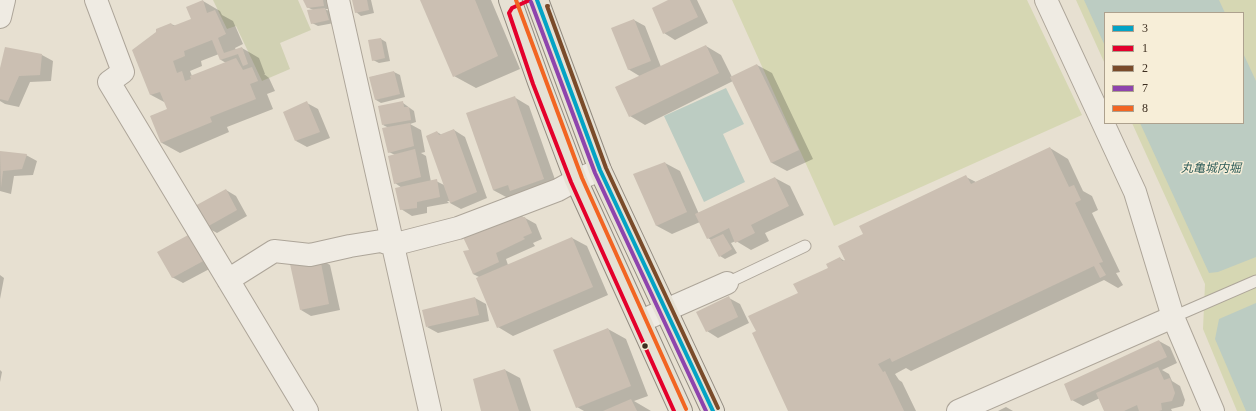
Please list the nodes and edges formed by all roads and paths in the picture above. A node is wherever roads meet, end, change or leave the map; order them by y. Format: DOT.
graph roads {
  1 [pos="4,0"];
  2 [pos="96,0"];
  3 [pos="338,0"];
  4 [pos="1046,0"];
  5 [pos="541,1"];
  6 [pos="513,7"];
  7 [pos="0,17"];
  8 [pos="600,170"];
  9 [pos="576,180"];
  10 [pos="392,245"];
  11 [pos="805,246"];
  12 [pos="228,280"];
  13 [pos="1256,281"];
  14 [pos="727,283"];
  15 [pos="665,310"];
  16 [pos="1173,316"];
  17 [pos="641,321"];
  18 [pos="307,411"];
  19 [pos="430,411"];
  20 [pos="681,411"];
  21 [pos="713,411"];
  22 [pos="958,411"];
  23 [pos="1213,411"];
  1 -- 7 [label="street"];
  2 -- 12 [label="street"];
  3 -- 10 [label="street"];
  4 -- 16 [label="street"];
  5 -- 6 [label="main road"];
  5 -- 8 [label="main road"];
  6 -- 9 [label="main road"];
  8 -- 9 [label="street"];
  8 -- 15 [label="main road"];
  9 -- 10 [label="street"];
  9 -- 17 [label="main road"];
  10 -- 12 [label="street"];
  10 -- 19 [label="street"];
  11 -- 14 [label="lane"];
  12 -- 18 [label="street"];
  13 -- 16 [label="lane"];
  14 -- 15 [label="street"];
  15 -- 17 [label="street"];
  15 -- 21 [label="main road"];
  16 -- 22 [label="street"];
  16 -- 23 [label="street"];
  17 -- 20 [label="main road"];
}
